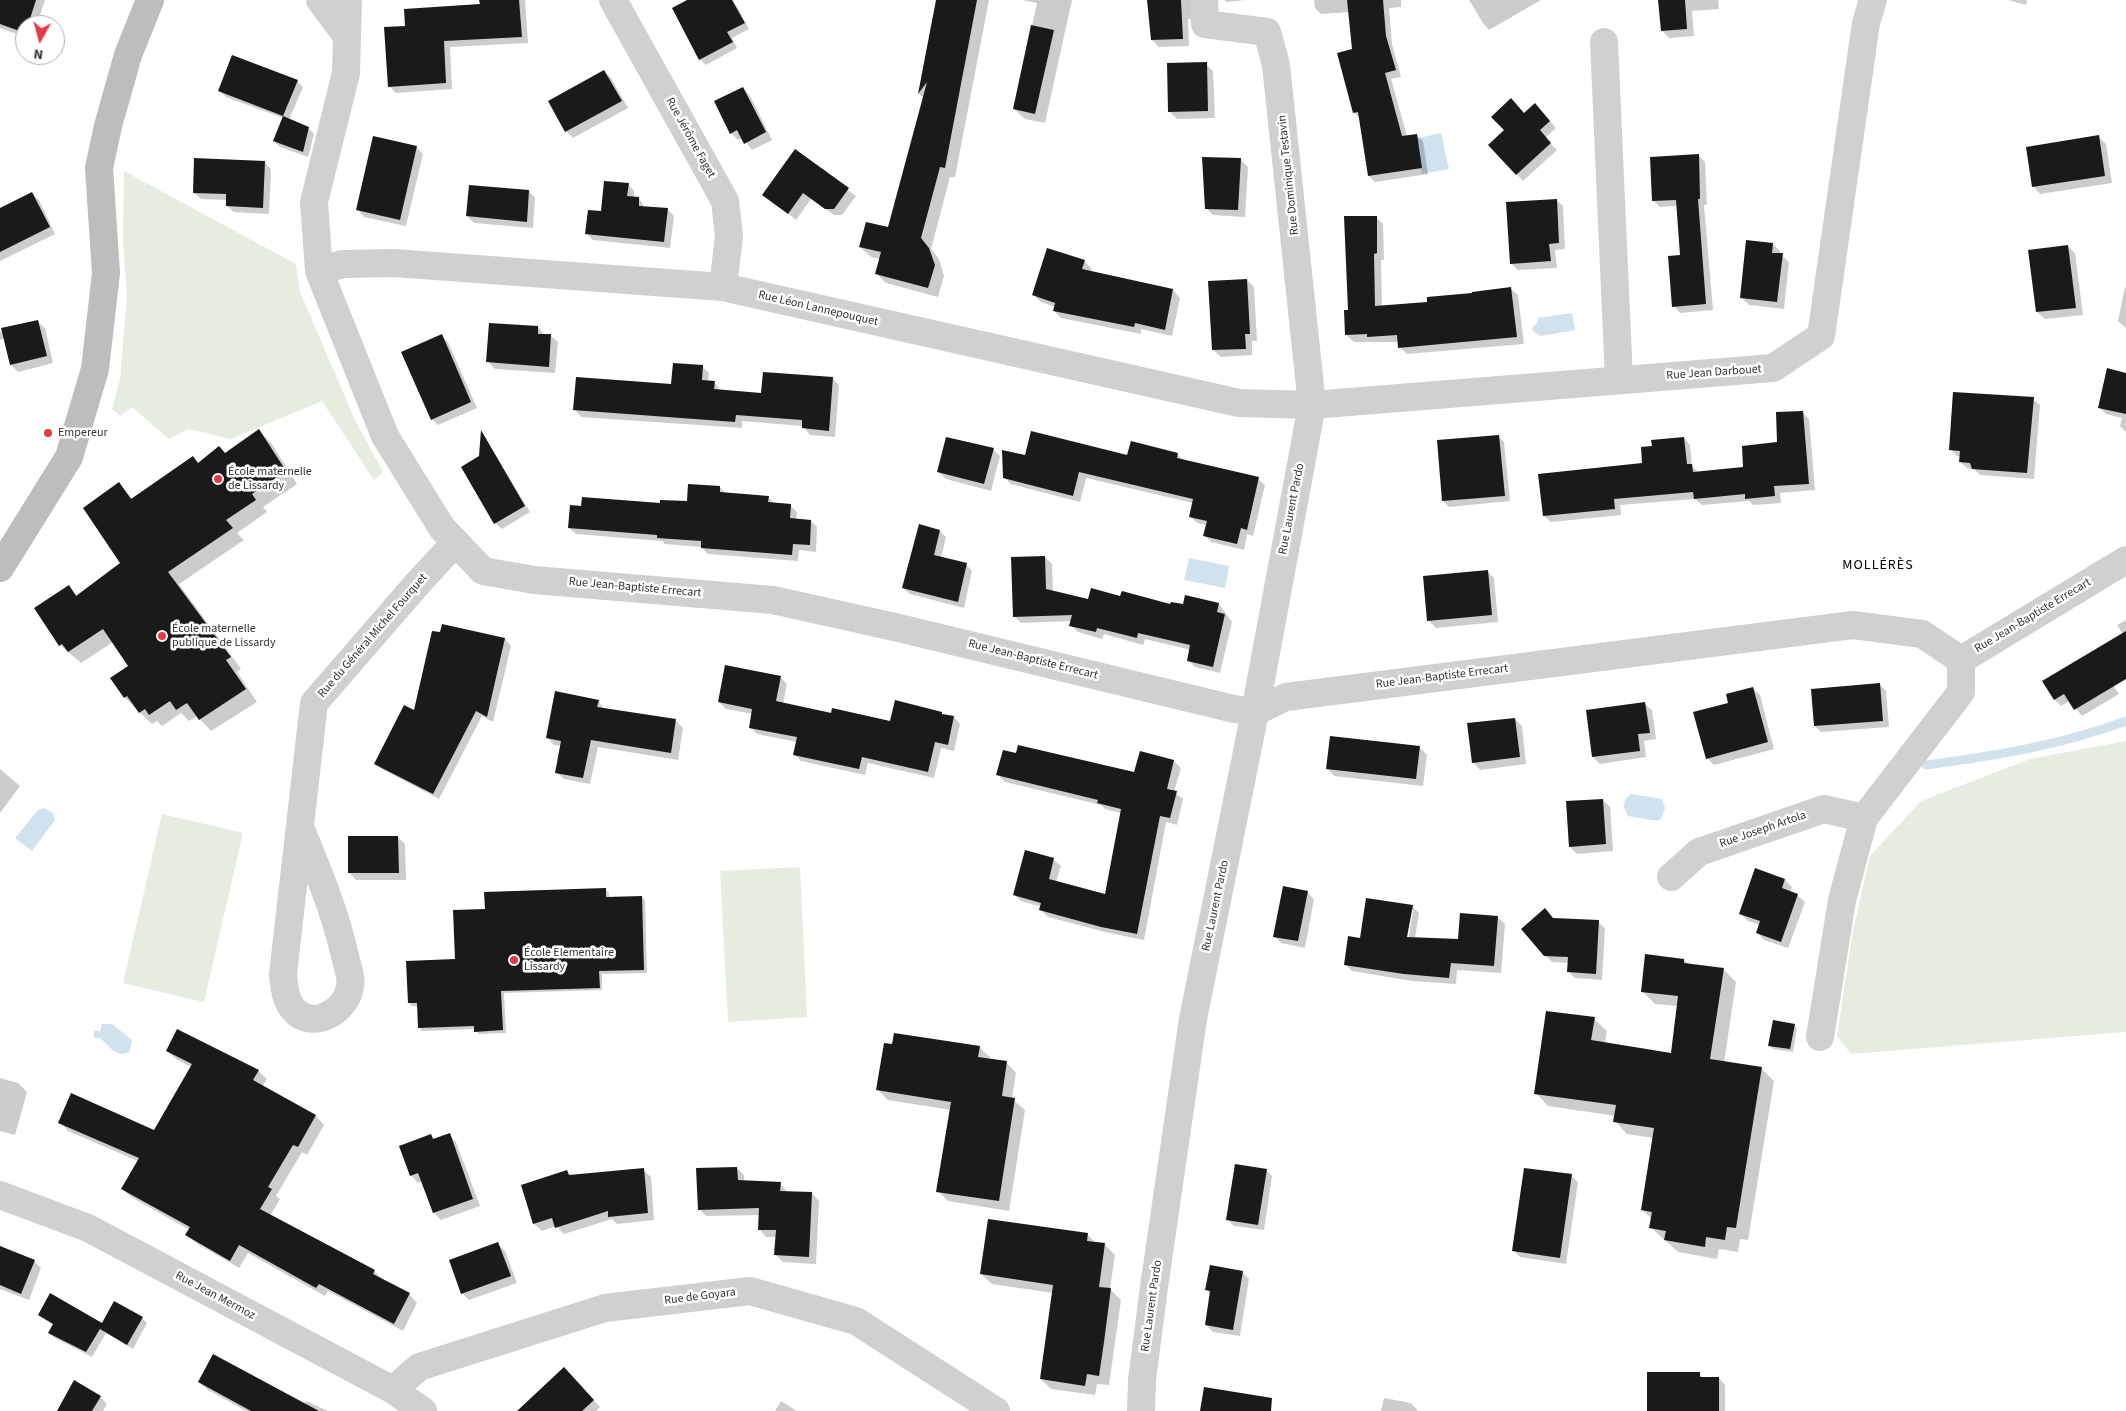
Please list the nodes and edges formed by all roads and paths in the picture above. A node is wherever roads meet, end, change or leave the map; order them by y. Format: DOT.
graph roads {
  1 [pos="150,0"];
  2 [pos="320,0"];
  3 [pos="348,0"];
  4 [pos="613,0"];
  5 [pos="1204,0"];
  6 [pos="1869,12"];
  7 [pos="347,36"];
  8 [pos="1604,42"];
  9 [pos="319,271"];
  10 [pos="722,287"];
  11 [pos="1619,380"];
  12 [pos="1312,405"];
  13 [pos="455,543"];
  14 [pos="2126,560"];
  15 [pos="0,568"];
  16 [pos="1961,660"];
  17 [pos="1255,712"];
  18 [pos="1864,818"];
  19 [pos="300,826"];
  20 [pos="1671,876"];
  21 [pos="1820,1037"];
  22 [pos="0,1195"];
  23 [pos="393,1390"];
  24 [pos="423,1411"];
  25 [pos="996,1411"];
  26 [pos="1141,1411"];
  1 -- 15 [label="main road"];
  2 -- 7 [label="street"];
  3 -- 7 [label="street, Rue Jean-Baptiste Errecart"];
  4 -- 10 [label="street, Rue Jérôme Faget"];
  5 -- 12 [label="street, Rue Dominique Testavin"];
  6 -- 11 [label="street, Rue Jean Darbouet"];
  7 -- 9 [label="street, Rue Jean-Baptiste Errecart"];
  8 -- 11 [label="street"];
  9 -- 10 [label="street, Rue Léon Lannepouquet"];
  9 -- 13 [label="street, Rue Jean-Baptiste Errecart"];
  10 -- 12 [label="street, Rue Léon Lannepouquet"];
  11 -- 12 [label="street, Rue Jean Darbouet"];
  12 -- 17 [label="street, Rue Laurent Pardo"];
  13 -- 17 [label="street, Rue Jean-Baptiste Errecart"];
  13 -- 19 [label="street, Rue du Général Michel Fourquet"];
  14 -- 16 [label="street, Rue Jean-Baptiste Errecart"];
  16 -- 17 [label="street, Rue Jean-Baptiste Errecart"];
  16 -- 18 [label="street"];
  17 -- 26 [label="street, Rue Laurent Pardo"];
  18 -- 20 [label="street, Rue Joseph Artola"];
  18 -- 21 [label="street"];
  19 -- 19 [label="street, Rue du Général Michel Fourquet"];
  22 -- 23 [label="street, Rue Jean Mermoz"];
  23 -- 24 [label="street, Rue Jean Mermoz"];
  23 -- 25 [label="street, Rue de Goyara"];
}
